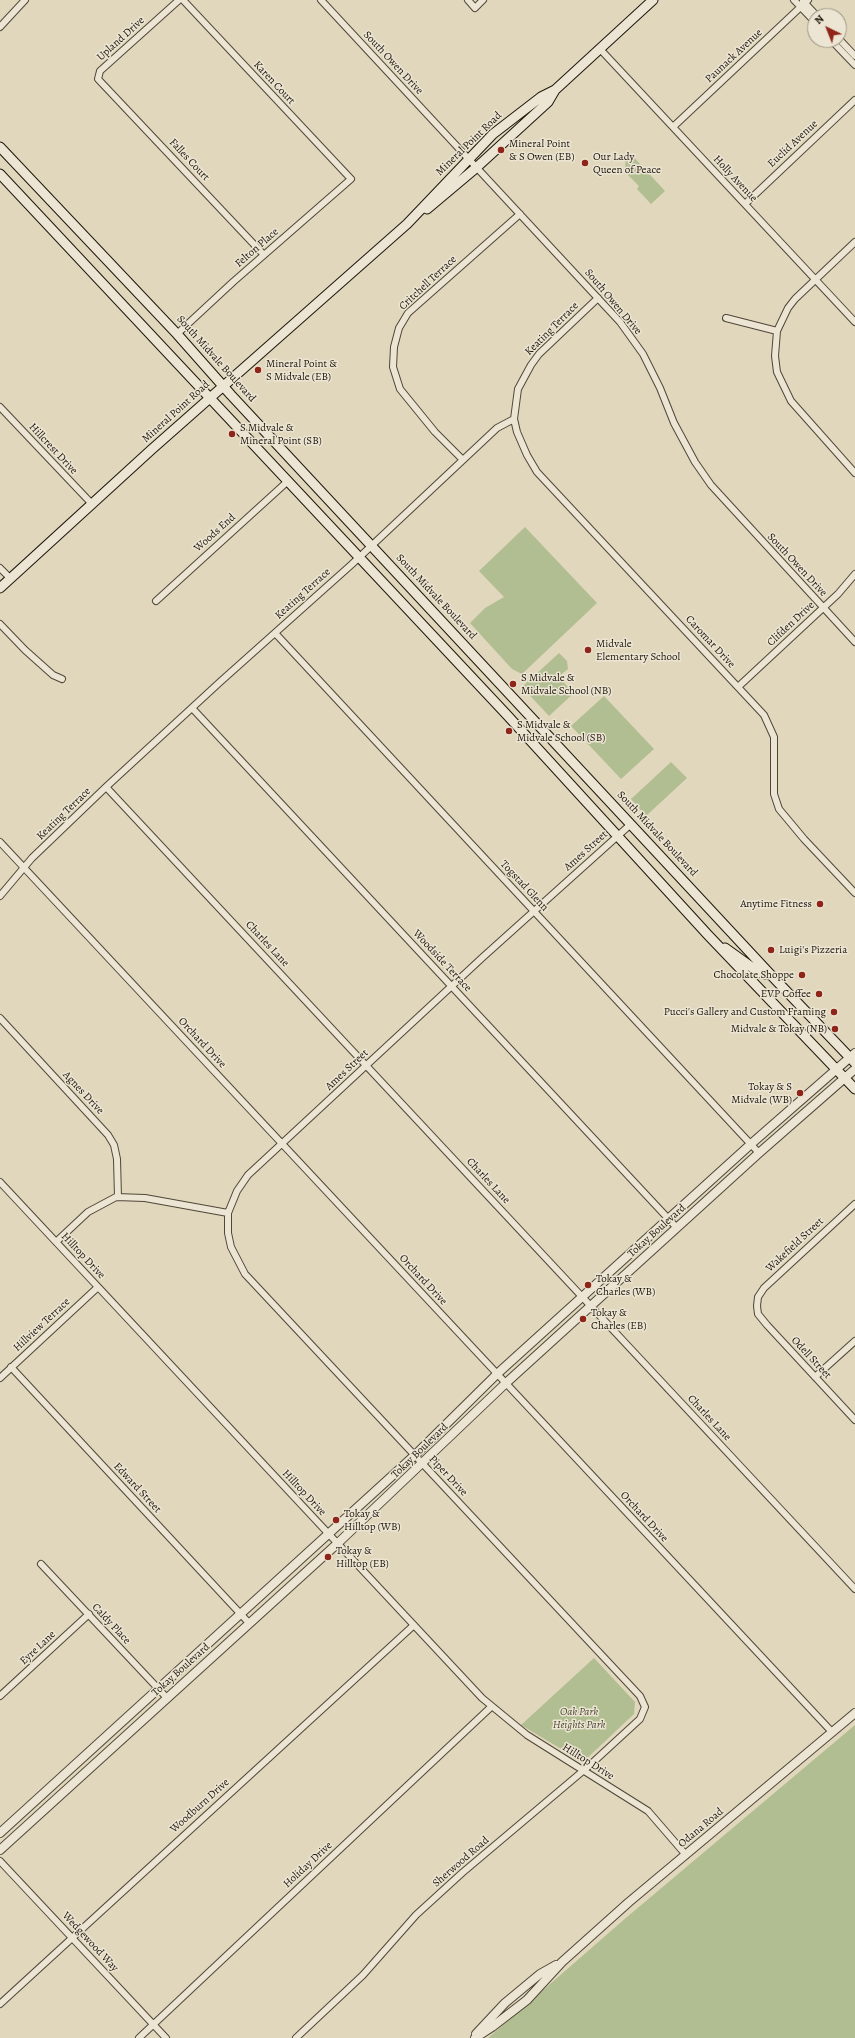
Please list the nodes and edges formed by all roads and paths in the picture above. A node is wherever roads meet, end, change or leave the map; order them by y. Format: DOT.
graph roads {
  1 [pos="25,0"];
  2 [pos="179,0"];
  3 [pos="183,0"];
  4 [pos="321,0"];
  5 [pos="468,0"];
  6 [pos="483,0"];
  7 [pos="794,0"];
  8 [pos="650,1"];
  9 [pos="804,2"];
  10 [pos="0,27"];
  11 [pos="838,48"];
  12 [pos="847,48"];
  13 [pos="600,49"];
  14 [pos="855,56"];
  15 [pos="855,66"];
  16 [pos="98,79"];
  17 [pos="555,90"];
  18 [pos="855,100"];
  19 [pos="673,127"];
  20 [pos="0,147"];
  21 [pos="469,158"];
  22 [pos="477,167"];
  23 [pos="0,174"];
  24 [pos="351,179"];
  25 [pos="745,204"];
  26 [pos="520,214"];
  27 [pos="407,224"];
  28 [pos="855,242"];
  29 [pos="264,255"];
  30 [pos="815,279"];
  31 [pos="598,298"];
  32 [pos="726,318"];
  33 [pos="855,322"];
  34 [pos="777,331"];
  35 [pos="177,334"];
  36 [pos="223,386"];
  37 [pos="210,398"];
  38 [pos="0,407"];
  39 [pos="514,418"];
  40 [pos="462,460"];
  41 [pos="855,473"];
  42 [pos="288,481"];
  43 [pos="92,504"];
  44 [pos="372,545"];
  45 [pos="359,557"];
  46 [pos="0,568"];
  47 [pos="855,574"];
  48 [pos="10,578"];
  49 [pos="0,588"];
  50 [pos="156,601"];
  51 [pos="823,608"];
  52 [pos="0,624"];
  53 [pos="275,633"];
  54 [pos="855,642"];
  55 [pos="62,679"];
  56 [pos="738,687"];
  57 [pos="192,708"];
  58 [pos="106,787"];
  59 [pos="631,824"];
  60 [pos="618,835"];
  61 [pos="0,842"];
  62 [pos="24,867"];
  63 [pos="855,893"];
  64 [pos="0,896"];
  65 [pos="534,912"];
  66 [pos="708,935"];
  67 [pos="770,974"];
  68 [pos="452,986"];
  69 [pos="0,1018"];
  70 [pos="853,1058"];
  71 [pos="367,1066"];
  72 [pos="836,1069"];
  73 [pos="855,1069"];
  74 [pos="845,1078"];
  75 [pos="855,1089"];
  76 [pos="282,1144"];
  77 [pos="751,1144"];
  78 [pos="759,1153"];
  79 [pos="0,1182"];
  80 [pos="118,1197"];
  81 [pos="855,1204"];
  82 [pos="228,1213"];
  83 [pos="668,1220"];
  84 [pos="677,1228"];
  85 [pos="56,1242"];
  86 [pos="98,1287"];
  87 [pos="582,1297"];
  88 [pos="591,1306"];
  89 [pos="757,1306"];
  90 [pos="855,1341"];
  91 [pos="11,1367"];
  92 [pos="497,1374"];
  93 [pos="815,1377"];
  94 [pos="0,1378"];
  95 [pos="506,1383"];
  96 [pos="855,1420"];
  97 [pos="415,1455"];
  98 [pos="423,1464"];
  99 [pos="328,1533"];
  100 [pos="338,1543"];
  101 [pos="41,1564"];
  102 [pos="855,1589"];
  103 [pos="89,1614"];
  104 [pos="240,1614"];
  105 [pos="249,1623"];
  106 [pos="414,1625"];
  107 [pos="158,1688"];
  108 [pos="0,1696"];
  109 [pos="167,1698"];
  110 [pos="492,1707"];
  111 [pos="645,1707"];
  112 [pos="855,1712"];
  113 [pos="832,1732"];
  114 [pos="584,1771"];
  115 [pos="0,1833"];
  116 [pos="0,1850"];
  117 [pos="686,1855"];
  118 [pos="0,1861"];
  119 [pos="72,1937"];
  120 [pos="0,2004"];
  121 [pos="154,2025"];
  122 [pos="139,2038"];
  123 [pos="166,2038"];
  124 [pos="296,2038"];
  125 [pos="474,2038"];
  1 -- 10 [label="street"];
  2 -- 16 [label="street, Upland Drive"];
  3 -- 24 [label="street, Karen Court"];
  4 -- 21 [label="street, South Owen Drive"];
  5 -- 6 [label="street"];
  7 -- 9 [label="street"];
  8 -- 13 [label="main road, Mineral Point Road"];
  9 -- 19 [label="street, Paunack Avenue"];
  11 -- 15 [label="street"];
  12 -- 14 [label="street"];
  13 -- 17 [label="main road, Mineral Point Road"];
  13 -- 19 [label="street, Holly Avenue"];
  16 -- 29 [label="street, Falles Court"];
  17 -- 21 [label="main road, Mineral Point Road"];
  17 -- 22 [label="main road, Mineral Point Road"];
  18 -- 25 [label="street, Euclid Avenue"];
  19 -- 25 [label="street, Holly Avenue"];
  20 -- 35 [label="main road, South Midvale Boulevard"];
  21 -- 22 [label="street, South Owen Drive"];
  21 -- 27 [label="main road, Mineral Point Road"];
  22 -- 26 [label="street, South Owen Drive"];
  22 -- 27 [label="main road, Mineral Point Road"];
  23 -- 37 [label="main road"];
  24 -- 29 [label="street, Felton Place"];
  25 -- 30 [label="street, Holly Avenue"];
  26 -- 31 [label="street, South Owen Drive"];
  26 -- 40 [label="street, Critchell Terrace"];
  27 -- 36 [label="main road, Mineral Point Road"];
  28 -- 30 [label="street"];
  29 -- 35 [label="street, Felton Place"];
  30 -- 33 [label="street, Holly Avenue"];
  30 -- 34 [label="street"];
  31 -- 39 [label="street, Keating Terrace"];
  31 -- 51 [label="street, South Owen Drive"];
  32 -- 34 [label="street"];
  34 -- 41 [label="street"];
  35 -- 36 [label="main road, South Midvale Boulevard"];
  36 -- 37 [label="main road, Mineral Point Road"];
  36 -- 44 [label="main road, South Midvale Boulevard"];
  37 -- 42 [label="main road"];
  37 -- 43 [label="main road, Mineral Point Road"];
  38 -- 43 [label="street, Hillcrest Drive"];
  39 -- 40 [label="street, Keating Terrace"];
  39 -- 56 [label="street, Caromar Drive"];
  40 -- 44 [label="street, Keating Terrace"];
  42 -- 45 [label="main road"];
  42 -- 50 [label="street, Woods End"];
  43 -- 48 [label="main road, Mineral Point Road"];
  44 -- 45 [label="street, Keating Terrace"];
  44 -- 59 [label="main road, South Midvale Boulevard"];
  45 -- 53 [label="street, Keating Terrace"];
  45 -- 60 [label="main road"];
  46 -- 48 [label="street"];
  47 -- 51 [label="street, Clifden Drive"];
  48 -- 49 [label="main road, Mineral Point Road"];
  51 -- 54 [label="street, South Owen Drive"];
  51 -- 56 [label="street, Clifden Drive"];
  52 -- 55 [label="street"];
  53 -- 57 [label="street, Keating Terrace"];
  53 -- 65 [label="street, Togstad Glenn"];
  56 -- 63 [label="street, Caromar Drive"];
  57 -- 58 [label="street, Keating Terrace"];
  57 -- 68 [label="street, Woodside Terrace"];
  58 -- 62 [label="street, Keating Terrace"];
  58 -- 71 [label="street, Charles Lane"];
  59 -- 60 [label="street, Ames Street"];
  59 -- 67 [label="main road, South Midvale Boulevard"];
  60 -- 65 [label="street, Ames Street"];
  60 -- 66 [label="main road"];
  61 -- 62 [label="street, Orchard Drive"];
  62 -- 64 [label="street, Keating Terrace"];
  62 -- 76 [label="street, Orchard Drive"];
  65 -- 68 [label="street, Ames Street"];
  65 -- 77 [label="street, Togstad Glenn"];
  66 -- 67 [label="main road"];
  66 -- 72 [label="main road"];
  67 -- 70 [label="main road, South Midvale Boulevard"];
  68 -- 71 [label="street, Ames Street"];
  68 -- 83 [label="street, Woodside Terrace"];
  69 -- 80 [label="street, Agnes Drive"];
  70 -- 72 [label="street, Tokay Boulevard"];
  71 -- 76 [label="street, Ames Street"];
  71 -- 87 [label="street, Charles Lane"];
  72 -- 74 [label="main road"];
  72 -- 77 [label="street, Tokay Boulevard"];
  73 -- 74 [label="street, Tokay Boulevard"];
  74 -- 75 [label="main road"];
  74 -- 78 [label="street, Tokay Boulevard"];
  76 -- 82 [label="street, Ames Street"];
  76 -- 92 [label="street, Orchard Drive"];
  77 -- 78 [label="street, Togstad Glenn"];
  77 -- 83 [label="street, Tokay Boulevard"];
  78 -- 84 [label="street, Tokay Boulevard"];
  79 -- 85 [label="street, Hilltop Drive"];
  80 -- 82 [label="street"];
  80 -- 85 [label="street"];
  81 -- 89 [label="street, Wakefield Street"];
  82 -- 97 [label="street, Piper Drive"];
  83 -- 84 [label="street, Woodside Terrace"];
  83 -- 87 [label="street, Tokay Boulevard"];
  84 -- 88 [label="street, Tokay Boulevard"];
  85 -- 86 [label="street, Hilltop Drive"];
  86 -- 91 [label="street, Hillview Terrace"];
  86 -- 99 [label="street, Hilltop Drive"];
  87 -- 88 [label="street, Charles Lane"];
  87 -- 92 [label="street, Tokay Boulevard"];
  88 -- 95 [label="street, Tokay Boulevard"];
  88 -- 102 [label="street, Charles Lane"];
  89 -- 93 [label="street, Odell Street"];
  90 -- 93 [label="street"];
  91 -- 94 [label="street, Hillview Terrace"];
  91 -- 104 [label="street, Edward Street"];
  92 -- 95 [label="street, Orchard Drive"];
  92 -- 97 [label="street, Tokay Boulevard"];
  93 -- 96 [label="street, Odell Street"];
  95 -- 98 [label="street, Tokay Boulevard"];
  95 -- 113 [label="street, Orchard Drive"];
  97 -- 98 [label="street, Piper Drive"];
  97 -- 99 [label="street, Tokay Boulevard"];
  98 -- 100 [label="street, Tokay Boulevard"];
  98 -- 111 [label="street, Piper Drive"];
  99 -- 100 [label="street, Hilltop Drive"];
  99 -- 104 [label="street, Tokay Boulevard"];
  100 -- 105 [label="street, Tokay Boulevard"];
  100 -- 106 [label="street, Hilltop Drive"];
  101 -- 103 [label="street, Caldy Place"];
  103 -- 107 [label="street, Caldy Place"];
  103 -- 108 [label="street, Eyre Lane"];
  104 -- 105 [label="street, Edward Street"];
  104 -- 107 [label="street, Tokay Boulevard"];
  105 -- 109 [label="street, Tokay Boulevard"];
  106 -- 110 [label="street, Hilltop Drive"];
  106 -- 119 [label="street, Woodburn Drive"];
  107 -- 109 [label="street, Caldy Place"];
  107 -- 115 [label="street, Tokay Boulevard"];
  109 -- 116 [label="street, Tokay Boulevard"];
  110 -- 114 [label="street, Hilltop Drive"];
  110 -- 121 [label="street, Holiday Drive"];
  111 -- 114 [label="street, Sherwood Road"];
  112 -- 113 [label="street, Odana Road"];
  113 -- 117 [label="street, Odana Road"];
  114 -- 117 [label="street, Hilltop Drive"];
  114 -- 124 [label="street, Sherwood Road"];
  117 -- 125 [label="street, Odana Road"];
  118 -- 119 [label="street, Wedgewood Way"];
  119 -- 120 [label="street, Woodburn Drive"];
  119 -- 121 [label="street, Wedgewood Way"];
  121 -- 122 [label="street, Holiday Drive"];
  121 -- 123 [label="street, Wedgewood Way"];
}
